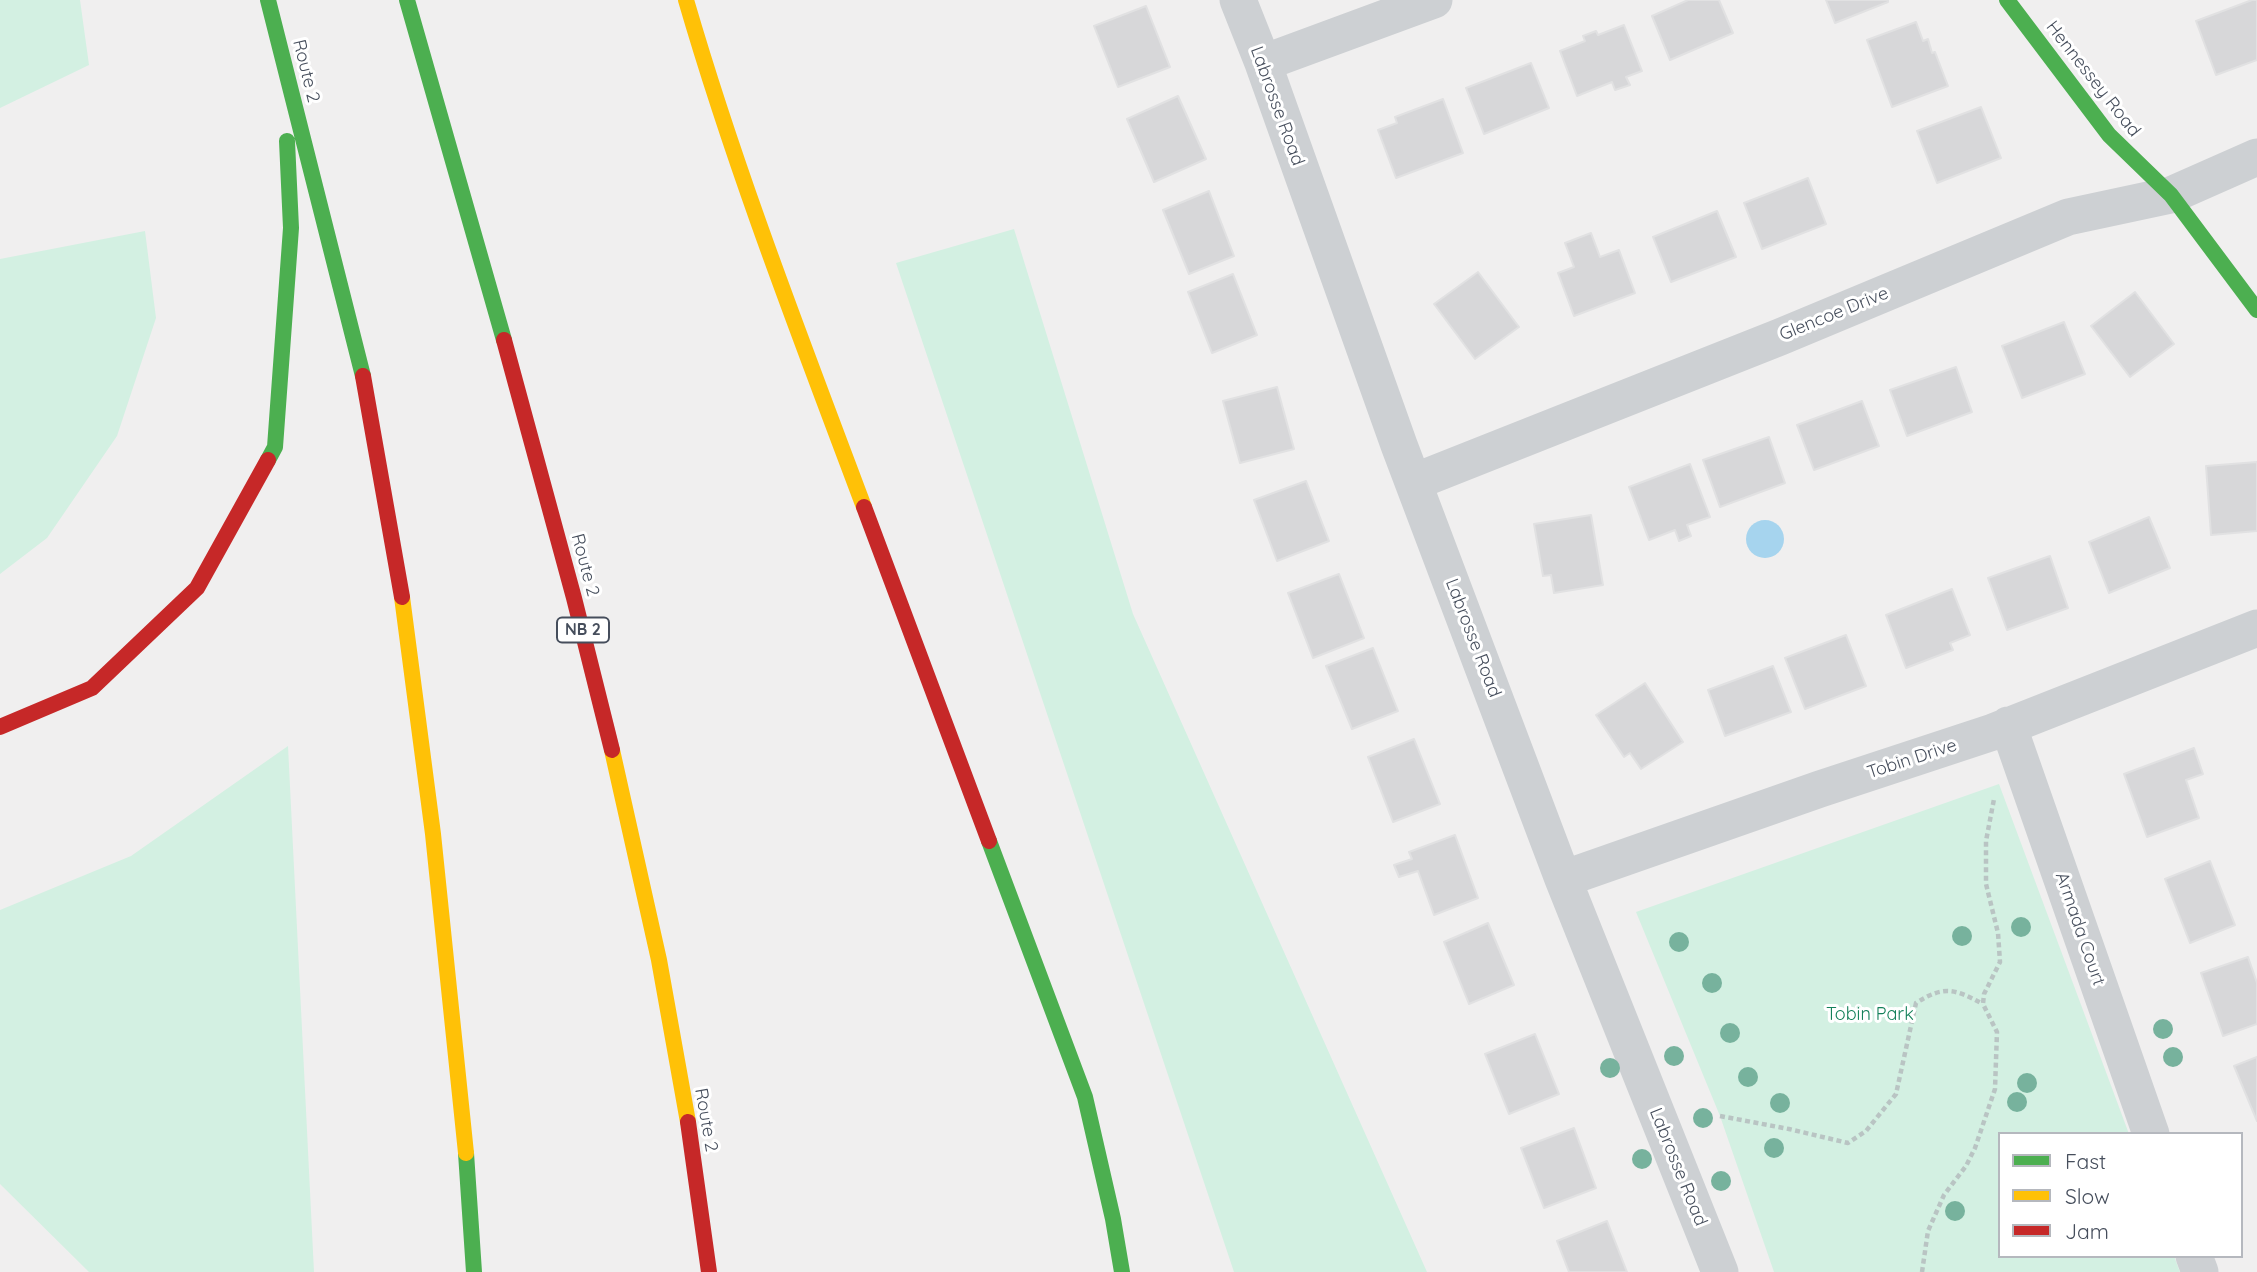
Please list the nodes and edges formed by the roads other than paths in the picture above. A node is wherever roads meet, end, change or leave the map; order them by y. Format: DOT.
graph roads {
  1 [pos="268,0"];
  2 [pos="407,0"];
  3 [pos="686,0"];
  4 [pos="1238,0"];
  5 [pos="1434,0"];
  6 [pos="2007,0"];
  7 [pos="282,52"];
  8 [pos="1264,63"];
  9 [pos="2257,157"];
  10 [pos="2171,195"];
  11 [pos="2257,310"];
  12 [pos="1414,482"];
  13 [pos="2257,628"];
  14 [pos="2008,725"];
  15 [pos="0,727"];
  16 [pos="1563,879"];
  17 [pos="2150,1132"];
  18 [pos="474,1272"];
  19 [pos="709,1272"];
  20 [pos="1122,1272"];
  21 [pos="1720,1272"];
  1 -- 7 [label="main road, Route 2"];
  2 -- 19 [label="main road, Route 2 / NB 2"];
  3 -- 20 [label="main road"];
  4 -- 8 [label="street, Labrosse Road"];
  5 -- 8 [label="street"];
  6 -- 10 [label="main road, Hennessey Road"];
  7 -- 15 [label="main road"];
  7 -- 18 [label="main road, Route 2"];
  8 -- 12 [label="street, Labrosse Road"];
  9 -- 10 [label="street, Glencoe Drive"];
  10 -- 11 [label="main road, Hennessey Road"];
  10 -- 12 [label="street, Glencoe Drive"];
  12 -- 16 [label="street, Labrosse Road"];
  13 -- 14 [label="street, Tobin Drive"];
  14 -- 16 [label="street, Tobin Drive"];
  14 -- 17 [label="street, Armada Court"];
  16 -- 21 [label="street, Labrosse Road"];
}
